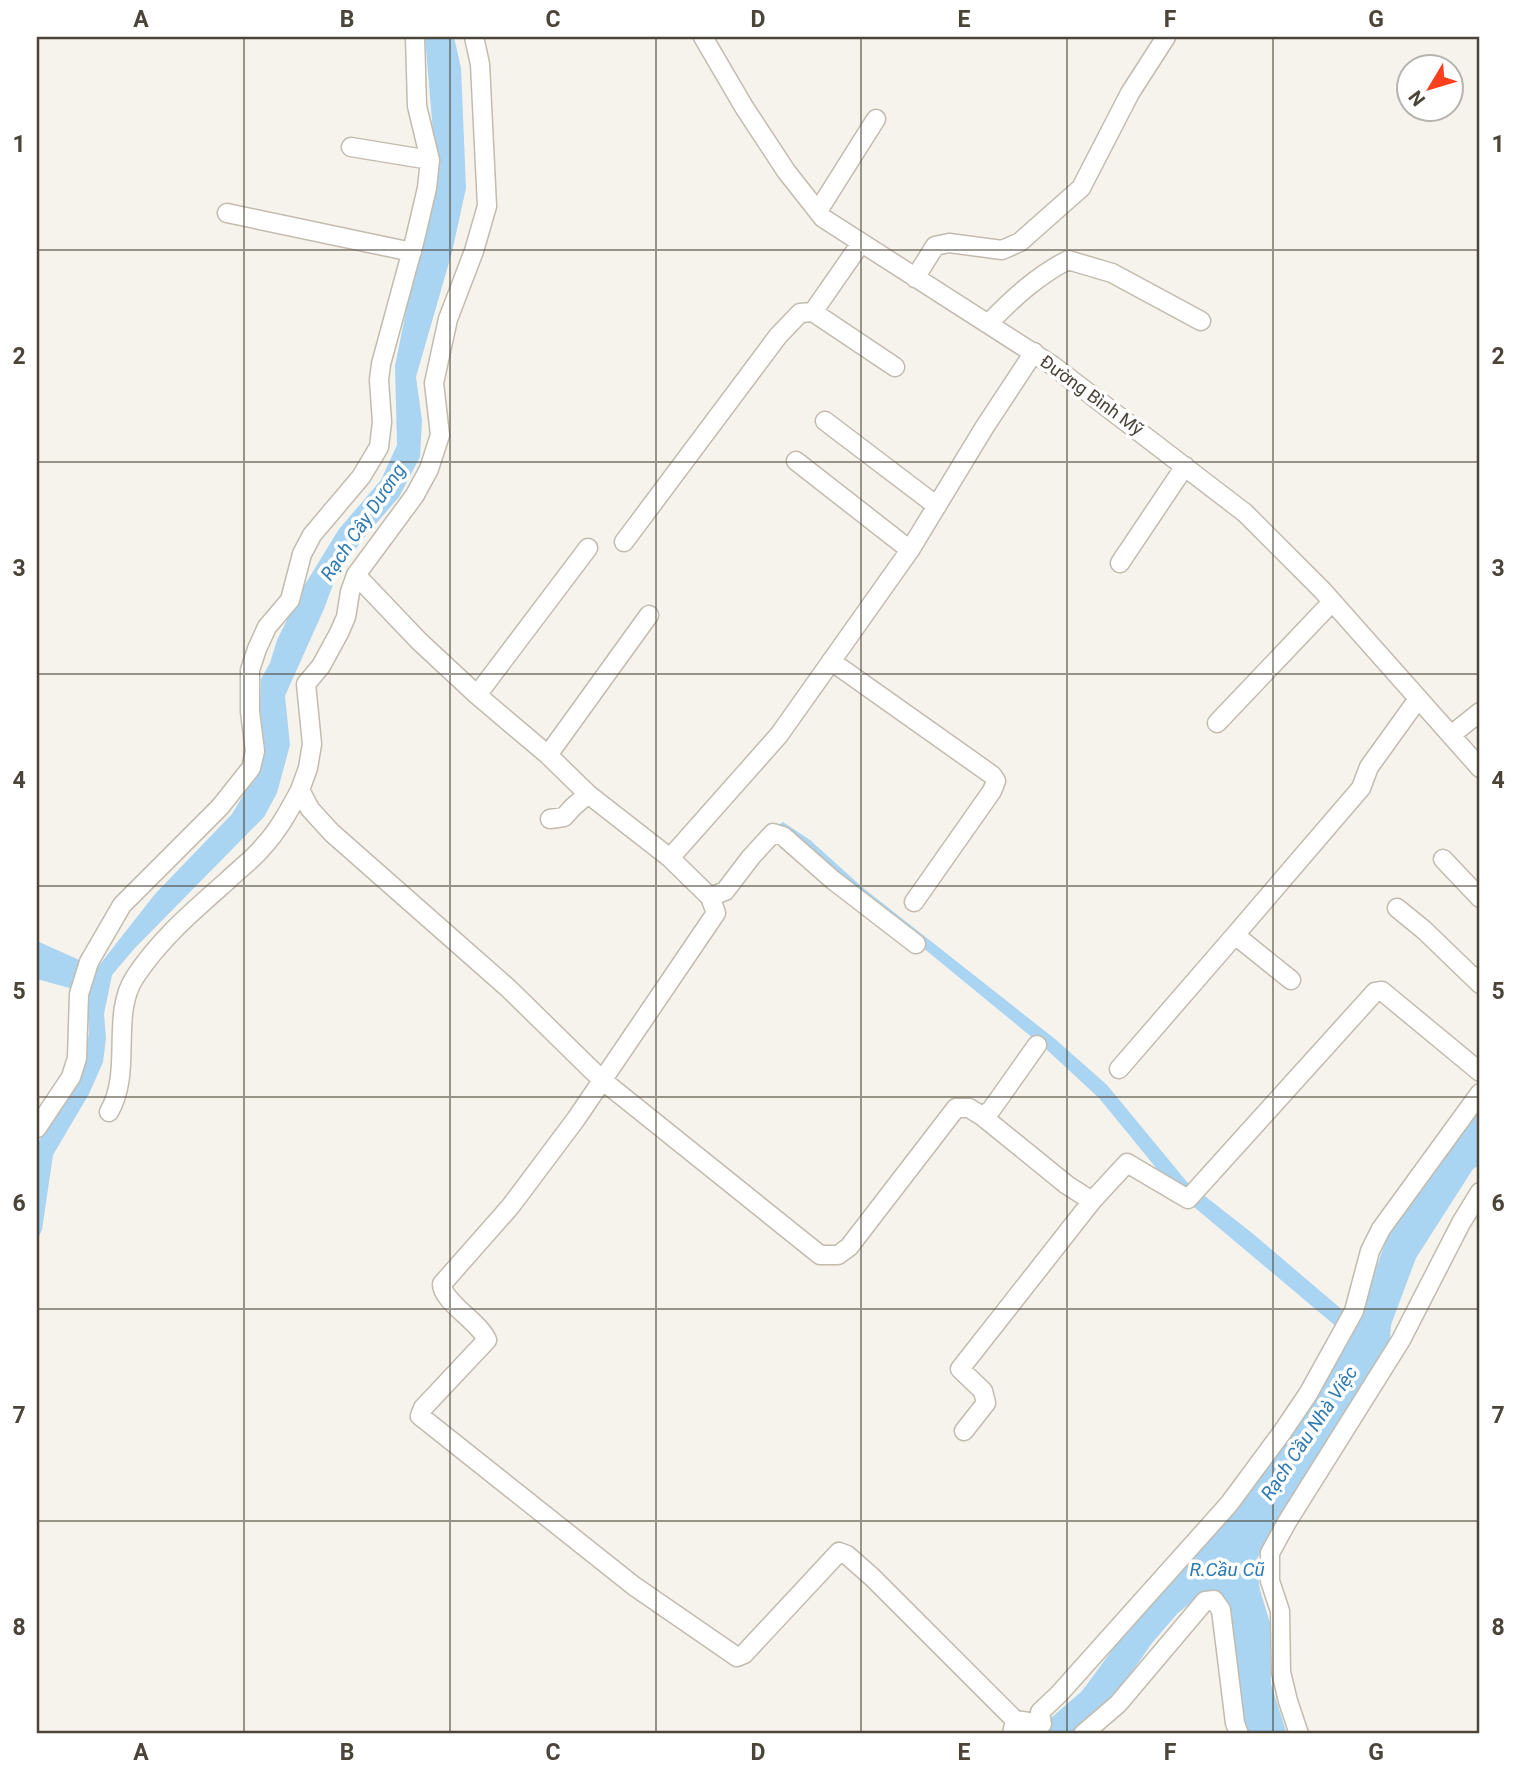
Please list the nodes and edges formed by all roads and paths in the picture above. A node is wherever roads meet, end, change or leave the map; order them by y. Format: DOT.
graph roads {
  1 [pos="415,37"];
  2 [pos="474,37"];
  3 [pos="703,37"];
  4 [pos="1166,37"];
  5 [pos="876,119"];
  6 [pos="351,147"];
  7 [pos="430,160"];
  8 [pos="818,211"];
  9 [pos="227,213"];
  10 [pos="861,243"];
  11 [pos="412,252"];
  12 [pos="915,278"];
  13 [pos="813,312"];
  14 [pos="1201,321"];
  15 [pos="989,323"];
  16 [pos="1034,352"];
  17 [pos="895,367"];
  18 [pos="825,421"];
  19 [pos="796,461"];
  20 [pos="1185,466"];
  21 [pos="937,506"];
  22 [pos="624,542"];
  23 [pos="588,548"];
  24 [pos="910,550"];
  25 [pos="1120,563"];
  26 [pos="356,575"];
  27 [pos="1332,602"];
  28 [pos="649,615"];
  29 [pos="831,661"];
  30 [pos="477,695"];
  31 [pos="1418,699"];
  32 [pos="1480,712"];
  33 [pos="1217,723"];
  34 [pos="1451,735"];
  35 [pos="548,755"];
  36 [pos="1480,768"];
  37 [pos="300,790"];
  38 [pos="588,794"];
  39 [pos="550,819"];
  40 [pos="670,858"];
  41 [pos="1443,859"];
  42 [pos="710,897"];
  43 [pos="1480,898"];
  44 [pos="914,902"];
  45 [pos="1397,908"];
  46 [pos="1236,935"];
  47 [pos="916,944"];
  48 [pos="1291,980"];
  49 [pos="1480,984"];
  50 [pos="1037,1045"];
  51 [pos="1119,1069"];
  52 [pos="1480,1072"];
  53 [pos="602,1080"];
  54 [pos="1480,1093"];
  55 [pos="108,1112"];
  56 [pos="982,1116"];
  57 [pos="37,1128"];
  58 [pos="1480,1192"];
  59 [pos="1092,1201"];
  60 [pos="964,1431"];
  61 [pos="1014,1727"];
  62 [pos="1083,1734"];
  63 [pos="1239,1734"];
  64 [pos="1299,1734"];
  1 -- 7 [label="street"];
  2 -- 26 [label="street"];
  3 -- 8 [label="street, Đường Bình Mỹ"];
  4 -- 12 [label="street"];
  5 -- 8 [label="street"];
  6 -- 7 [label="street"];
  7 -- 11 [label="street"];
  8 -- 10 [label="street, Đường Bình Mỹ"];
  9 -- 11 [label="street"];
  10 -- 12 [label="street, Đường Bình Mỹ"];
  10 -- 13 [label="street"];
  11 -- 57 [label="street"];
  12 -- 15 [label="street, Đường Bình Mỹ"];
  13 -- 17 [label="street"];
  13 -- 22 [label="street"];
  14 -- 15 [label="street"];
  15 -- 16 [label="street, Đường Bình Mỹ"];
  16 -- 20 [label="street, Đường Bình Mỹ"];
  16 -- 21 [label="street"];
  18 -- 21 [label="street"];
  19 -- 24 [label="street"];
  20 -- 25 [label="street"];
  20 -- 27 [label="street, Đường Bình Mỹ"];
  21 -- 24 [label="street"];
  23 -- 30 [label="street"];
  24 -- 29 [label="street"];
  26 -- 30 [label="street"];
  26 -- 37 [label="street"];
  27 -- 31 [label="street, Đường Bình Mỹ"];
  27 -- 33 [label="street"];
  28 -- 35 [label="street"];
  29 -- 40 [label="street"];
  29 -- 44 [label="street"];
  30 -- 35 [label="street"];
  31 -- 34 [label="street, Đường Bình Mỹ"];
  31 -- 46 [label="street"];
  32 -- 34 [label="street"];
  34 -- 36 [label="street, Đường Bình Mỹ"];
  35 -- 38 [label="street"];
  37 -- 53 [label="street"];
  37 -- 55 [label="street"];
  38 -- 39 [label="street"];
  38 -- 40 [label="street"];
  40 -- 42 [label="street"];
  41 -- 43 [label="street"];
  42 -- 47 [label="street"];
  42 -- 53 [label="street"];
  45 -- 49 [label="street"];
  46 -- 48 [label="street"];
  46 -- 51 [label="street"];
  50 -- 56 [label="street"];
  52 -- 59 [label="street"];
  53 -- 56 [label="street"];
  53 -- 61 [label="street"];
  54 -- 61 [label="street"];
  56 -- 59 [label="street"];
  58 -- 64 [label="street"];
  59 -- 60 [label="street"];
  62 -- 63 [label="street"];
}
